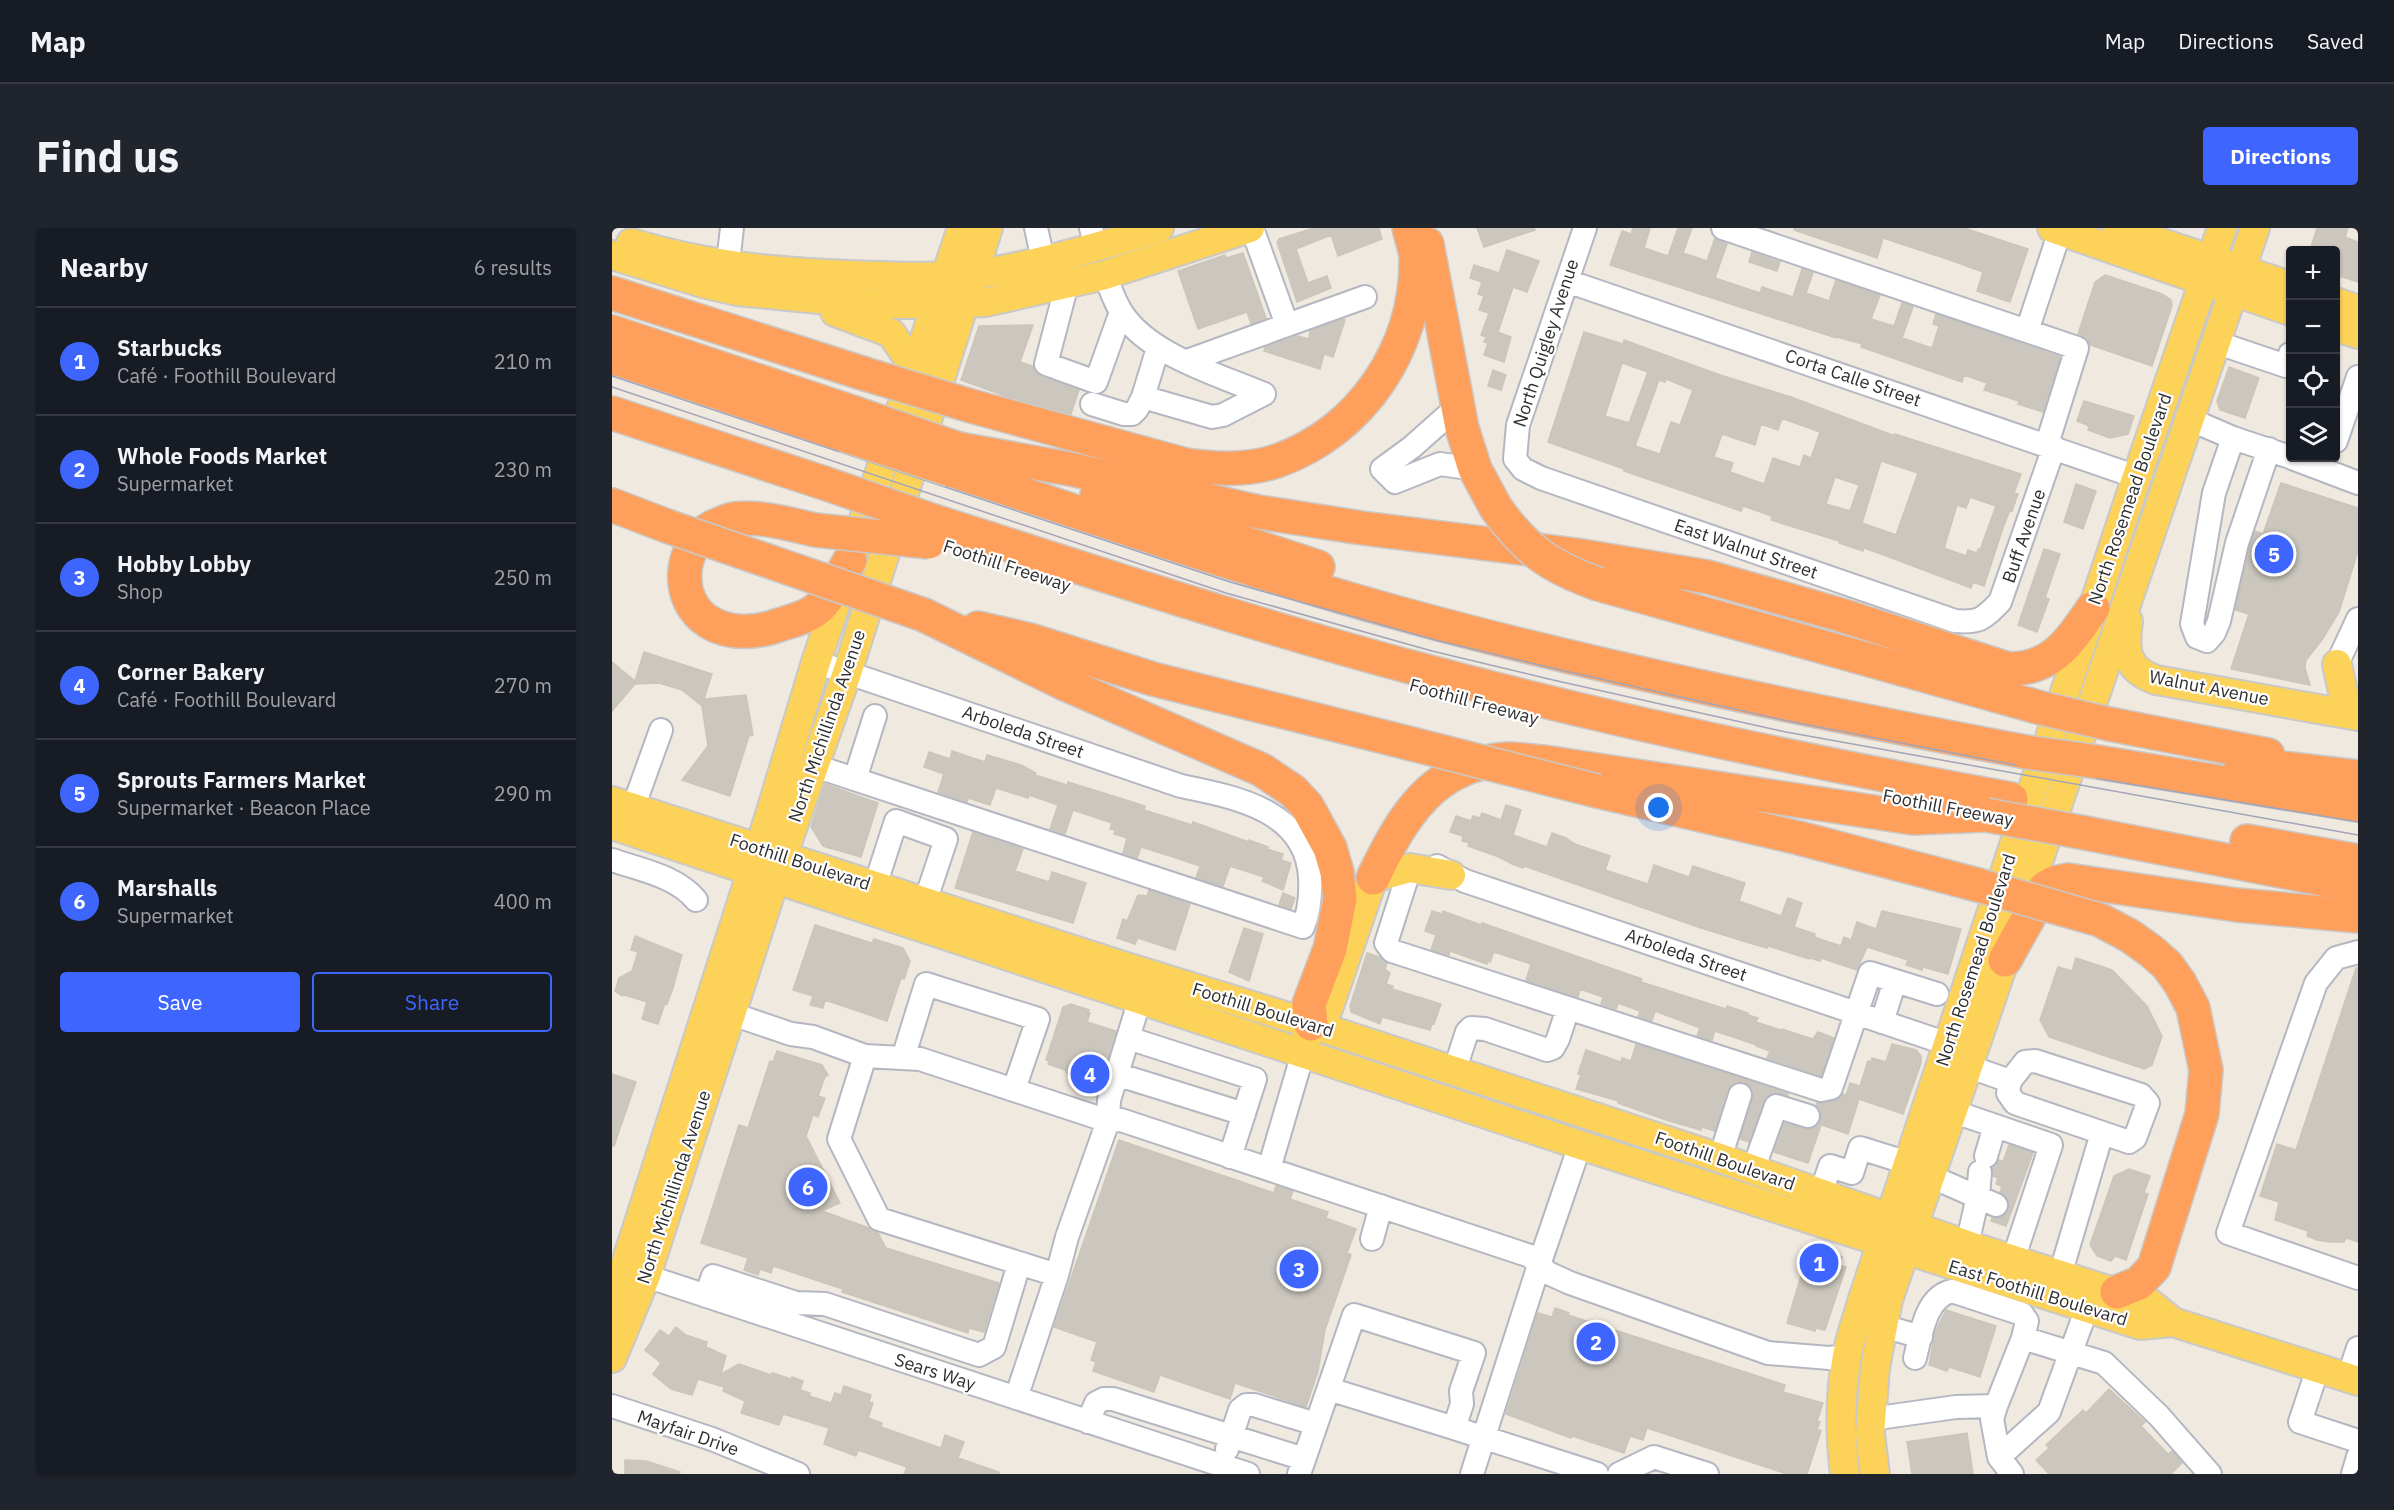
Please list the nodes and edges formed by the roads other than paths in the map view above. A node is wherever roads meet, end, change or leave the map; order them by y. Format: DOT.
graph roads {
  1 [pos="732,228"];
  2 [pos="962,228"];
  3 [pos="988,228"];
  4 [pos="1035,228"];
  5 [pos="1159,228"];
  6 [pos="1251,228"];
  7 [pos="1408,228"];
  8 [pos="1424,228"];
  9 [pos="1585,228"];
  10 [pos="1723,228"];
  11 [pos="2222,228"];
  12 [pos="2254,228"];
  13 [pos="2056,229"];
  14 [pos="2125,229"];
  15 [pos="612,237"];
  16 [pos="1094,238"];
  17 [pos="612,255"];
  18 [pos="1043,260"];
  19 [pos="2208,271"];
  20 [pos="959,275"];
  21 [pos="1105,275"];
  22 [pos="727,277"];
  23 [pos="2236,280"];
  24 [pos="1567,281"];
  25 [pos="1067,284"];
  26 [pos="2286,286"];
  27 [pos="612,293"];
  28 [pos="788,297"];
  29 [pos="1365,297"];
  30 [pos="2340,303"];
  31 [pos="950,304"];
  32 [pos="2286,309"];
  33 [pos="2358,310"];
  34 [pos="1121,312"];
  35 [pos="1287,325"];
  36 [pos="2340,328"];
  37 [pos="2026,331"];
  38 [pos="612,332"];
  39 [pos="2358,334"];
  40 [pos="2215,342"];
  41 [pos="1158,348"];
  42 [pos="612,357"];
  43 [pos="1187,361"];
  44 [pos="2286,366"];
  45 [pos="914,367"];
  46 [pos="2358,377"];
  47 [pos="1143,397"];
  48 [pos="1092,404"];
  49 [pos="1458,407"];
  50 [pos="612,413"];
  51 [pos="2189,419"];
  52 [pos="848,424"];
  53 [pos="2340,429"];
  54 [pos="612,433"];
  55 [pos="2234,438"];
  56 [pos="2051,446"];
  57 [pos="2269,450"];
  58 [pos="2286,455"];
  59 [pos="955,459"];
  60 [pos="1515,459"];
  61 [pos="2327,463"];
  62 [pos="1475,469"];
  63 [pos="2137,477"];
  64 [pos="2358,483"];
  65 [pos="612,505"];
  66 [pos="821,506"];
  67 [pos="933,532"];
  68 [pos="850,560"];
  69 [pos="2140,563"];
  70 [pos="2093,608"];
  71 [pos="924,615"];
  72 [pos="1983,619"];
  73 [pos="2357,623"];
  74 [pos="816,662"];
  75 [pos="2337,664"];
  76 [pos="848,673"];
  77 [pos="2358,714"];
  78 [pos="875,716"];
  79 [pos="661,730"];
  80 [pos="2033,730"];
  81 [pos="2103,744"];
  82 [pos="815,766"];
  83 [pos="2358,775"];
  84 [pos="855,779"];
  85 [pos="904,795"];
  86 [pos="2358,805"];
  87 [pos="1999,807"];
  88 [pos="619,811"];
  89 [pos="896,821"];
  90 [pos="2080,821"];
  91 [pos="612,860"];
  92 [pos="2358,861"];
  93 [pos="767,864"];
  94 [pos="1419,864"];
  95 [pos="1451,875"];
  96 [pos="1373,878"];
  97 [pos="876,886"];
  98 [pos="2358,886"];
  99 [pos="696,900"];
  100 [pos="926,902"];
  101 [pos="2358,916"];
  102 [pos="2358,952"];
  103 [pos="2005,960"];
  104 [pos="1895,981"];
  105 [pos="1937,994"];
  106 [pos="1140,999"];
  107 [pos="1568,1008"];
  108 [pos="1856,1013"];
  109 [pos="732,1014"];
  110 [pos="1882,1022"];
  111 [pos="1128,1038"];
  112 [pos="1307,1038"];
  113 [pos="1948,1044"];
  114 [pos="865,1056"];
  115 [pos="903,1058"];
  116 [pos="1967,1066"];
  117 [pos="1454,1072"];
  118 [pos="1116,1074"];
  119 [pos="2010,1081"];
  120 [pos="1014,1089"];
  121 [pos="1740,1095"];
  122 [pos="1952,1111"];
  123 [pos="1244,1114"];
  124 [pos="1808,1116"];
  125 [pos="1108,1121"];
  126 [pos="1995,1126"];
  127 [pos="2102,1133"];
  128 [pos="1580,1145"];
  129 [pos="1708,1154"];
  130 [pos="1230,1157"];
  131 [pos="1269,1169"];
  132 [pos="1919,1169"];
  133 [pos="1753,1170"];
  134 [pos="1821,1193"];
  135 [pos="1381,1206"];
  136 [pos="2003,1207"];
  137 [pos="1901,1220"];
  138 [pos="1372,1239"];
  139 [pos="1966,1245"];
  140 [pos="1892,1247"];
  141 [pos="2013,1260"];
  142 [pos="1019,1264"];
  143 [pos="1539,1265"];
  144 [pos="636,1269"];
  145 [pos="1057,1275"];
  146 [pos="2060,1275"];
  147 [pos="2358,1278"];
  148 [pos="2117,1292"];
  149 [pos="706,1296"];
  150 [pos="2087,1308"];
  151 [pos="612,1320"];
  152 [pos="2173,1322"];
  153 [pos="1883,1326"];
  154 [pos="2023,1338"];
  155 [pos="2358,1348"];
  156 [pos="2071,1353"];
  157 [pos="1847,1356"];
  158 [pos="612,1358"];
  159 [pos="2318,1368"];
  160 [pos="2353,1379"];
  161 [pos="1329,1389"];
  162 [pos="1016,1398"];
  163 [pos="612,1406"];
  164 [pos="1995,1406"];
  165 [pos="1871,1419"];
  166 [pos="1088,1422"];
  167 [pos="1316,1424"];
  168 [pos="1454,1428"];
  169 [pos="1484,1436"];
  170 [pos="1231,1437"];
  171 [pos="2358,1441"];
  172 [pos="2358,1457"];
  173 [pos="1222,1466"];
  174 [pos="2006,1466"];
  175 [pos="1302,1467"];
  176 [pos="1629,1471"];
  177 [pos="798,1474"];
  178 [pos="1248,1474"];
  179 [pos="1472,1474"];
  180 [pos="1597,1474"];
  181 [pos="1707,1474"];
  182 [pos="1845,1474"];
  183 [pos="1875,1474"];
  184 [pos="2210,1474"];
  185 [pos="2354,1474"];
  1 -- 22 [label="street"];
  2 -- 20 [label="main road"];
  3 -- 20 [label="main road, North Michillinda Avenue"];
  4 -- 18 [label="street"];
  5 -- 16 [label="main road"];
  6 -- 21 [label="main road"];
  6 -- 35 [label="street"];
  7 -- 27 [label="highway, bridge"];
  8 -- 49 [label="highway"];
  9 -- 24 [label="street, North Quigley Avenue"];
  10 -- 37 [label="street"];
  11 -- 19 [label="main road, North Rosemead Boulevard"];
  12 -- 23 [label="main road, North Rosemead Boulevard"];
  13 -- 19 [label="main road"];
  13 -- 37 [label="street"];
  14 -- 19 [label="main road"];
  15 -- 22 [label="main road"];
  16 -- 18 [label="main road"];
  17 -- 22 [label="main road"];
  18 -- 20 [label="main road"];
  19 -- 23 [label="main road"];
  19 -- 63 [label="main road, North Rosemead Boulevard"];
  20 -- 22 [label="main road"];
  20 -- 31 [label="main road, North Michillinda Avenue"];
  21 -- 25 [label="main road"];
  21 -- 34 [label="street"];
  22 -- 28 [label="main road"];
  23 -- 26 [label="main road"];
  23 -- 32 [label="main road"];
  23 -- 40 [label="main road, North Rosemead Boulevard"];
  24 -- 56 [label="street, Corta Calle Street"];
  24 -- 60 [label="street, North Quigley Avenue"];
  25 -- 31 [label="main road"];
  25 -- 34 [label="street"];
  28 -- 31 [label="main road"];
  28 -- 45 [label="main road"];
  29 -- 35 [label="street"];
  30 -- 33 [label="main road"];
  31 -- 45 [label="main road, North Michillinda Avenue"];
  31 -- 76 [label="main road, North Michillinda Avenue"];
  34 -- 41 [label="street"];
  35 -- 43 [label="street"];
  36 -- 39 [label="main road"];
  37 -- 56 [label="street, Buff Avenue"];
  38 -- 52 [label="highway"];
  40 -- 44 [label="street"];
  40 -- 51 [label="main road, North Rosemead Boulevard"];
  41 -- 43 [label="street"];
  41 -- 47 [label="street"];
  42 -- 52 [label="highway"];
  43 -- 47 [label="street"];
  45 -- 68 [label="main road, North Michillinda Avenue"];
  46 -- 53 [label="street"];
  47 -- 48 [label="street"];
  49 -- 62 [label="highway"];
  49 -- 62 [label="street"];
  50 -- 66 [label="highway"];
  51 -- 55 [label="street"];
  51 -- 69 [label="main road, North Rosemead Boulevard"];
  52 -- 59 [label="highway, bridge"];
  54 -- 66 [label="highway"];
  55 -- 57 [label="street"];
  55 -- 57 [label="street"];
  56 -- 63 [label="street, Corta Calle Street"];
  56 -- 72 [label="street, Buff Avenue"];
  57 -- 58 [label="street"];
  59 -- 70 [label="highway"];
  59 -- 80 [label="highway"];
  60 -- 72 [label="street, East Walnut Street"];
  61 -- 64 [label="street"];
  62 -- 80 [label="highway, bridge"];
  63 -- 70 [label="main road, North Rosemead Boulevard"];
  65 -- 71 [label="highway, bridge"];
  66 -- 67 [label="highway, bridge"];
  66 -- 67 [label="highway, bridge"];
  66 -- 68 [label="highway"];
  67 -- 87 [label="highway, Foothill Freeway"];
  68 -- 74 [label="main road, North Michillinda Avenue"];
  69 -- 77 [label="main road, Walnut Avenue"];
  69 -- 103 [label="main road, North Rosemead Boulevard"];
  70 -- 113 [label="main road, North Rosemead Boulevard"];
  71 -- 112 [label="highway"];
  71 -- 148 [label="highway, bridge"];
  73 -- 75 [label="street"];
  74 -- 76 [label="street, Arboleda Street"];
  74 -- 93 [label="main road, North Michillinda Avenue"];
  75 -- 77 [label="main road"];
  76 -- 82 [label="main road, North Michillinda Avenue"];
  76 -- 85 [label="street, Arboleda Street"];
  78 -- 84 [label="street"];
  79 -- 88 [label="street"];
  80 -- 81 [label="highway"];
  81 -- 83 [label="highway"];
  81 -- 86 [label="highway"];
  82 -- 84 [label="street"];
  82 -- 93 [label="main road, North Michillinda Avenue"];
  84 -- 85 [label="street"];
  85 -- 89 [label="street"];
  87 -- 90 [label="highway, Foothill Freeway, bridge"];
  87 -- 96 [label="highway"];
  88 -- 93 [label="main road, Foothill Boulevard"];
  89 -- 97 [label="street"];
  89 -- 100 [label="street"];
  90 -- 92 [label="highway"];
  90 -- 98 [label="highway, Foothill Freeway"];
  91 -- 99 [label="street"];
  93 -- 97 [label="main road, Foothill Boulevard"];
  93 -- 106 [label="main road, Foothill Boulevard"];
  93 -- 109 [label="main road, North Michillinda Avenue"];
  93 -- 144 [label="main road, North Michillinda Avenue"];
  94 -- 95 [label="main road"];
  94 -- 96 [label="main road"];
  94 -- 107 [label="street"];
  95 -- 108 [label="street, Arboleda Street"];
  96 -- 112 [label="main road"];
  97 -- 100 [label="main road, Foothill Boulevard"];
  100 -- 112 [label="main road, Foothill Boulevard"];
  101 -- 103 [label="highway"];
  102 -- 147 [label="street"];
  103 -- 116 [label="main road, North Rosemead Boulevard"];
  104 -- 105 [label="street"];
  104 -- 108 [label="street"];
  104 -- 110 [label="street"];
  106 -- 111 [label="street"];
  106 -- 112 [label="main road, Foothill Boulevard"];
  107 -- 108 [label="street"];
  107 -- 117 [label="street"];
  108 -- 110 [label="street, Arboleda Street"];
  109 -- 114 [label="street"];
  109 -- 144 [label="main road, North Michillinda Avenue"];
  110 -- 113 [label="street, Arboleda Street"];
  111 -- 118 [label="street"];
  111 -- 123 [label="street"];
  112 -- 117 [label="main road, Foothill Boulevard"];
  112 -- 128 [label="main road, Foothill Boulevard"];
  112 -- 131 [label="street"];
  113 -- 132 [label="main road, North Rosemead Boulevard"];
  114 -- 115 [label="street"];
  114 -- 142 [label="street"];
  115 -- 120 [label="street"];
  115 -- 120 [label="street"];
  116 -- 119 [label="street"];
  116 -- 122 [label="main road, North Rosemead Boulevard"];
  117 -- 129 [label="main road, Foothill Boulevard"];
  118 -- 123 [label="street"];
  118 -- 125 [label="street"];
  119 -- 127 [label="street"];
  119 -- 127 [label="street"];
  120 -- 125 [label="street"];
  121 -- 129 [label="street"];
  122 -- 126 [label="street"];
  122 -- 132 [label="main road, North Rosemead Boulevard"];
  123 -- 130 [label="street"];
  124 -- 133 [label="street"];
  125 -- 130 [label="street"];
  125 -- 145 [label="street"];
  126 -- 136 [label="street"];
  126 -- 136 [label="street"];
  127 -- 146 [label="street"];
  128 -- 129 [label="main road"];
  128 -- 140 [label="main road, Foothill Boulevard"];
  128 -- 143 [label="street"];
  129 -- 133 [label="main road, Foothill Boulevard"];
  130 -- 131 [label="street"];
  131 -- 135 [label="street"];
  132 -- 134 [label="street"];
  132 -- 136 [label="street"];
  132 -- 137 [label="main road, North Rosemead Boulevard"];
  133 -- 134 [label="main road, Foothill Boulevard"];
  134 -- 137 [label="main road, Foothill Boulevard"];
  135 -- 138 [label="street"];
  135 -- 143 [label="street"];
  136 -- 139 [label="street"];
  136 -- 141 [label="street"];
  137 -- 139 [label="main road, East Foothill Boulevard"];
  137 -- 140 [label="main road, North Rosemead Boulevard"];
  139 -- 141 [label="main road, East Foothill Boulevard"];
  140 -- 150 [label="main road, East Foothill Boulevard"];
  140 -- 153 [label="main road, North Rosemead Boulevard"];
  140 -- 157 [label="main road, North Rosemead Boulevard"];
  141 -- 146 [label="main road, East Foothill Boulevard"];
  142 -- 145 [label="street"];
  142 -- 149 [label="street"];
  143 -- 157 [label="street"];
  143 -- 169 [label="street"];
  144 -- 149 [label="street, Sears Way"];
  144 -- 151 [label="main road, North Michillinda Avenue"];
  144 -- 158 [label="main road, North Michillinda Avenue"];
  145 -- 162 [label="street"];
  146 -- 148 [label="main road, East Foothill Boulevard"];
  148 -- 152 [label="main road, East Foothill Boulevard"];
  149 -- 162 [label="street, Sears Way"];
  150 -- 152 [label="main road, East Foothill Boulevard"];
  150 -- 156 [label="street"];
  152 -- 159 [label="main road, East Foothill Boulevard"];
  153 -- 154 [label="street"];
  153 -- 165 [label="main road, North Rosemead Boulevard"];
  154 -- 156 [label="street"];
  154 -- 164 [label="street"];
  155 -- 160 [label="street"];
  156 -- 174 [label="street"];
  156 -- 184 [label="street"];
  157 -- 182 [label="main road, North Rosemead Boulevard"];
  159 -- 160 [label="main road, East Foothill Boulevard"];
  159 -- 171 [label="street"];
  161 -- 167 [label="street"];
  161 -- 168 [label="street"];
  161 -- 168 [label="street"];
  162 -- 166 [label="street, Sears Way"];
  163 -- 177 [label="street, Mayfair Drive"];
  164 -- 165 [label="street"];
  164 -- 174 [label="street"];
  165 -- 183 [label="main road, North Rosemead Boulevard"];
  166 -- 170 [label="street"];
  166 -- 173 [label="street, Sears Way"];
  167 -- 170 [label="street"];
  167 -- 175 [label="street"];
  168 -- 169 [label="street"];
  169 -- 179 [label="street"];
  169 -- 180 [label="street"];
  170 -- 173 [label="street"];
  170 -- 175 [label="street"];
  172 -- 185 [label="street"];
  173 -- 178 [label="street, Sears Way"];
  176 -- 181 [label="street"];
}
